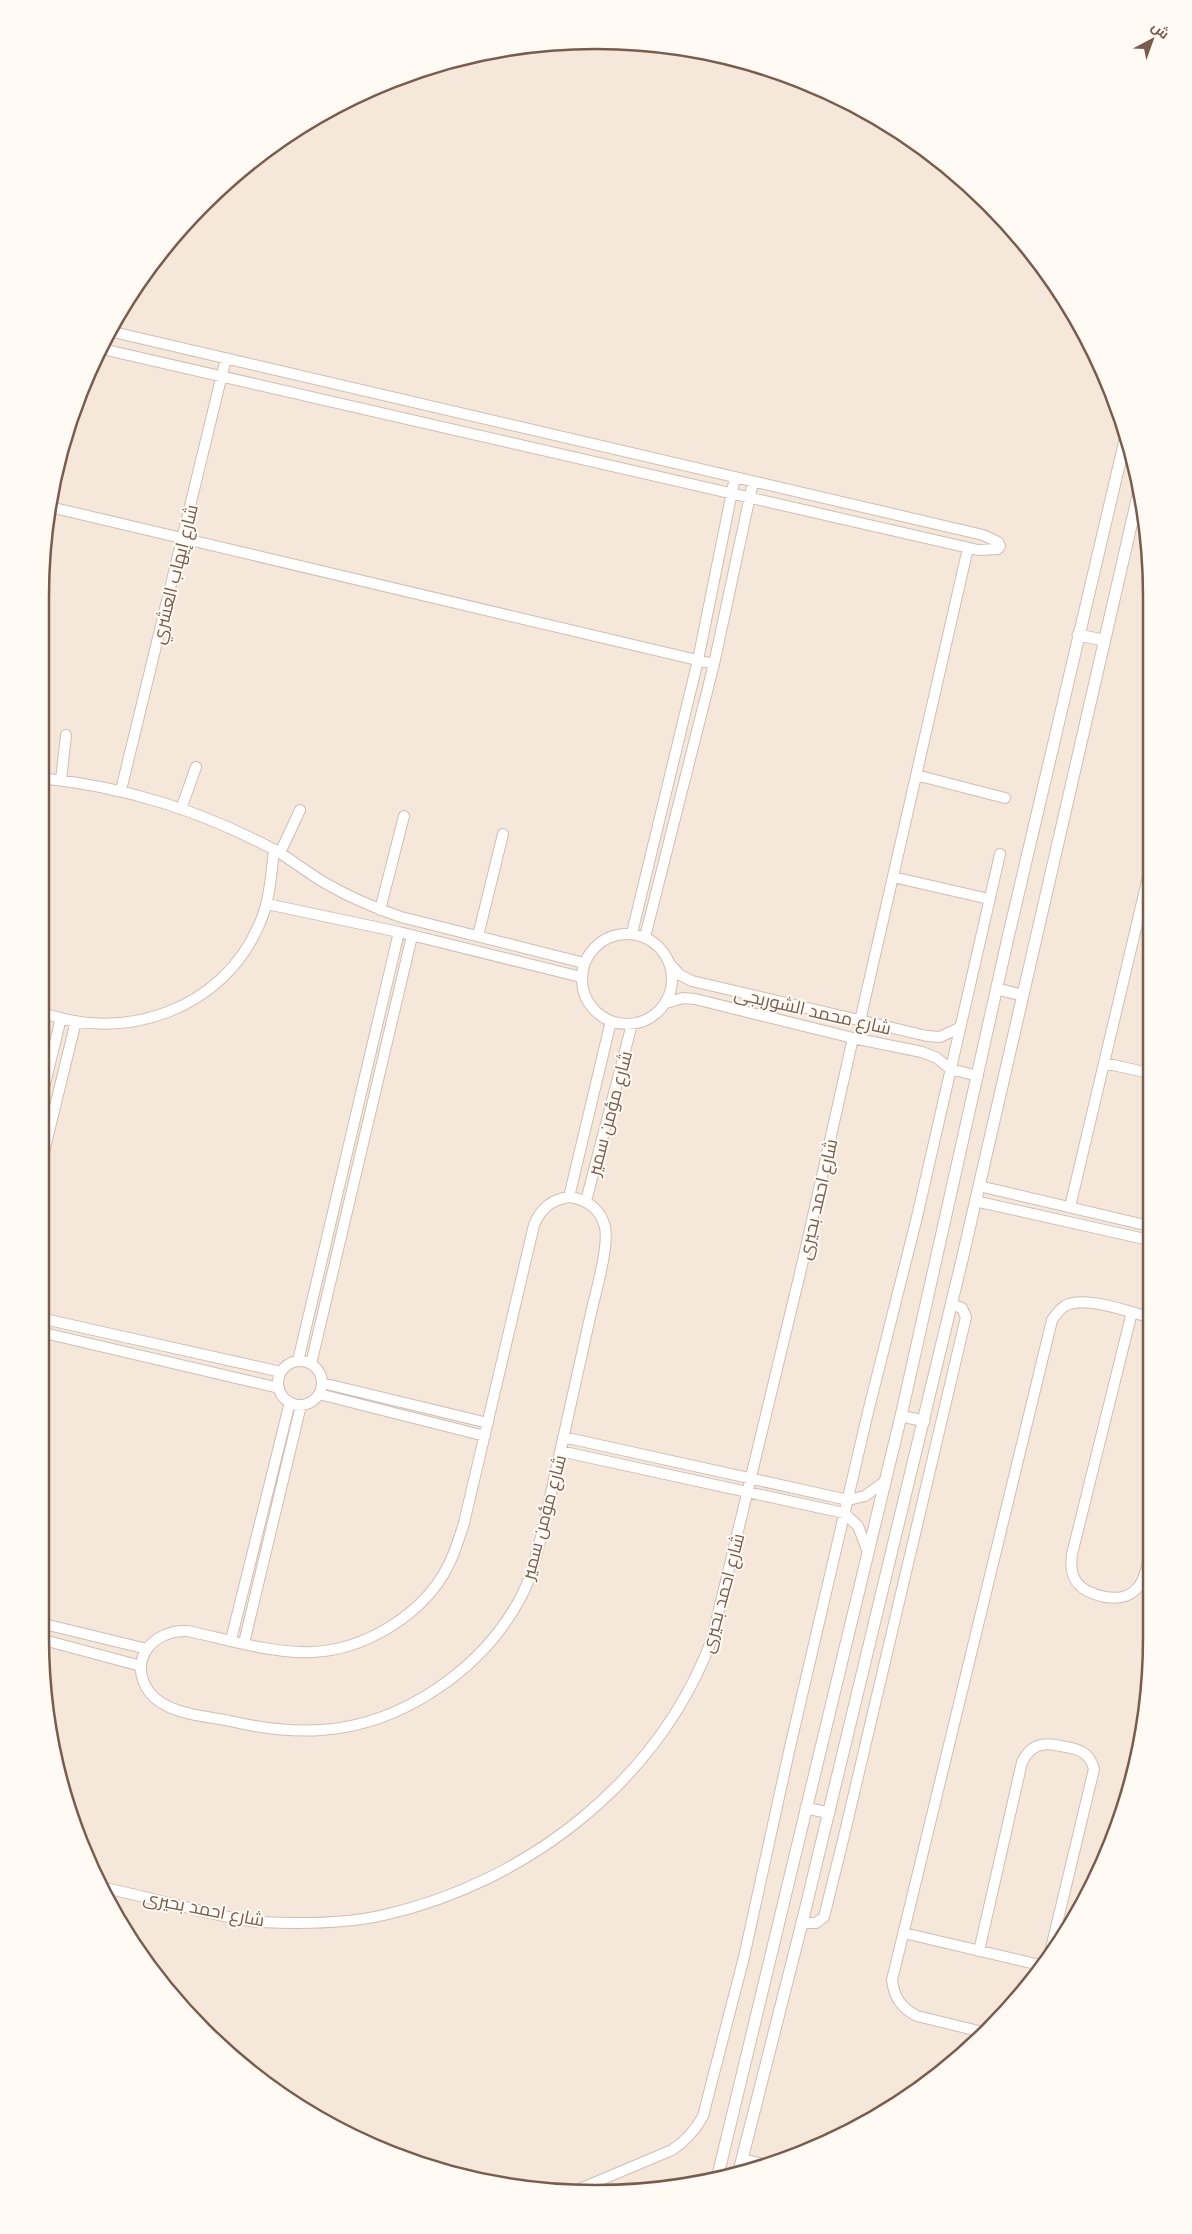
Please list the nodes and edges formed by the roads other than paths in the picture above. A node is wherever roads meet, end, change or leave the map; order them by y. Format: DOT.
graph roads {
  1 [pos="116,334"];
  2 [pos="107,350"];
  3 [pos="226,358"];
  4 [pos="222,377"];
  5 [pos="1123,448"];
  6 [pos="735,477"];
  7 [pos="753,482"];
  8 [pos="732,493"];
  9 [pos="749,497"];
  10 [pos="1135,503"];
  11 [pos="56,508"];
  12 [pos="184,539"];
  13 [pos="968,548"];
  14 [pos="1078,635"];
  15 [pos="1103,640"];
  16 [pos="698,660"];
  17 [pos="714,664"];
  18 [pos="66,735"];
  19 [pos="196,767"];
  20 [pos="916,775"];
  21 [pos="49,779"];
  22 [pos="61,780"];
  23 [pos="121,790"];
  24 [pos="1005,798"];
  25 [pos="181,809"];
  26 [pos="300,810"];
  27 [pos="404,816"];
  28 [pos="503,834"];
  29 [pos="277,852"];
  30 [pos="1000,854"];
  31 [pos="893,877"];
  32 [pos="1143,898"];
  33 [pos="989,899"];
  34 [pos="267,904"];
  35 [pos="380,910"];
  36 [pos="399,932"];
  37 [pos="632,933"];
  38 [pos="412,936"];
  39 [pos="478,936"];
  40 [pos="645,936"];
  41 [pos="584,963"];
  42 [pos="671,965"];
  43 [pos="582,977"];
  44 [pos="997,989"];
  45 [pos="1022,995"];
  46 [pos="666,1003"];
  47 [pos="49,1014"];
  48 [pos="61,1018"];
  49 [pos="76,1021"];
  50 [pos="611,1021"];
  51 [pos="860,1021"];
  52 [pos="632,1024"];
  53 [pos="959,1028"];
  54 [pos="853,1038"];
  55 [pos="1104,1063"];
  56 [pos="49,1065"];
  57 [pos="950,1069"];
  58 [pos="1143,1072"];
  59 [pos="978,1076"];
  60 [pos="49,1098"];
  61 [pos="56,1098"];
  62 [pos="49,1127"];
  63 [pos="979,1186"];
  64 [pos="570,1197"];
  65 [pos="586,1201"];
  66 [pos="976,1201"];
  67 [pos="1070,1207"];
  68 [pos="1143,1225"];
  69 [pos="1143,1238"];
  70 [pos="951,1304"];
  71 [pos="1132,1312"];
  72 [pos="1143,1315"];
  73 [pos="49,1320"];
  74 [pos="49,1334"];
  75 [pos="298,1362"];
  76 [pos="311,1364"];
  77 [pos="281,1372"];
  78 [pos="322,1383"];
  79 [pos="279,1388"];
  80 [pos="318,1394"];
  81 [pos="290,1402"];
  82 [pos="301,1405"];
  83 [pos="901,1416"];
  84 [pos="924,1421"];
  85 [pos="488,1423"];
  86 [pos="485,1436"];
  87 [pos="564,1437"];
  88 [pos="560,1451"];
  89 [pos="752,1479"];
  90 [pos="884,1482"];
  91 [pos="749,1492"];
  92 [pos="848,1500"];
  93 [pos="844,1513"];
  94 [pos="868,1552"];
  95 [pos="1143,1580"];
  96 [pos="49,1625"];
  97 [pos="231,1640"];
  98 [pos="49,1641"];
  99 [pos="244,1643"];
  100 [pos="147,1649"];
  101 [pos="141,1666"];
  102 [pos="806,1808"];
  103 [pos="829,1813"];
  104 [pos="110,1889"];
  105 [pos="802,1923"];
  106 [pos="904,1934"];
  107 [pos="1055,1936"];
  108 [pos="979,1951"];
  109 [pos="1035,1964"];
  110 [pos="977,2031"];
  111 [pos="751,2038"];
  112 [pos="771,2043"];
  113 [pos="742,2159"];
  114 [pos="754,2162"];
  115 [pos="740,2166"];
  116 [pos="718,2172"];
  117 [pos="589,2185"];
  1 -- 3 [label="street"];
  2 -- 4 [label="street"];
  3 -- 4 [label="street, شارع إيهاب العشري"];
  3 -- 6 [label="street"];
  4 -- 8 [label="street"];
  4 -- 12 [label="street, شارع إيهاب العشري"];
  5 -- 14 [label="street"];
  6 -- 7 [label="street"];
  6 -- 8 [label="street"];
  7 -- 9 [label="street"];
  7 -- 13 [label="street"];
  8 -- 9 [label="street"];
  8 -- 16 [label="street"];
  9 -- 13 [label="street"];
  9 -- 17 [label="street"];
  10 -- 15 [label="street"];
  11 -- 12 [label="street"];
  12 -- 16 [label="street"];
  12 -- 23 [label="street, شارع إيهاب العشري"];
  13 -- 20 [label="street"];
  14 -- 15 [label="street"];
  14 -- 44 [label="street"];
  15 -- 45 [label="street"];
  16 -- 17 [label="street"];
  16 -- 37 [label="street"];
  17 -- 40 [label="street"];
  18 -- 22 [label="street"];
  19 -- 25 [label="street"];
  20 -- 24 [label="street"];
  20 -- 31 [label="street"];
  21 -- 22 [label="street"];
  22 -- 23 [label="street"];
  23 -- 25 [label="street"];
  25 -- 29 [label="street"];
  26 -- 29 [label="street"];
  27 -- 35 [label="street"];
  28 -- 39 [label="street"];
  29 -- 34 [label="street"];
  29 -- 35 [label="street"];
  30 -- 33 [label="street"];
  31 -- 33 [label="street"];
  31 -- 51 [label="street"];
  32 -- 55 [label="street"];
  33 -- 53 [label="street"];
  34 -- 36 [label="street"];
  34 -- 49 [label="street"];
  35 -- 39 [label="street"];
  36 -- 38 [label="street"];
  36 -- 75 [label="street"];
  37 -- 40 [label="street"];
  37 -- 41 [label="street"];
  38 -- 43 [label="street"];
  38 -- 76 [label="street"];
  39 -- 41 [label="street"];
  40 -- 42 [label="street"];
  41 -- 43 [label="street"];
  42 -- 46 [label="street"];
  42 -- 51 [label="street, شارع محمد الشوربجى"];
  43 -- 50 [label="street"];
  44 -- 45 [label="street"];
  44 -- 59 [label="street"];
  45 -- 63 [label="street"];
  46 -- 52 [label="street"];
  46 -- 54 [label="street, شارع محمد الشوربجى"];
  47 -- 48 [label="street"];
  48 -- 49 [label="street"];
  48 -- 56 [label="street"];
  49 -- 61 [label="street"];
  50 -- 52 [label="street"];
  50 -- 64 [label="street, شارع مؤمن سمير"];
  51 -- 53 [label="street, شارع محمد الشوربجى"];
  52 -- 65 [label="street, شارع مؤمن سمير"];
  53 -- 57 [label="street"];
  54 -- 57 [label="street, شارع محمد الشوربجى"];
  54 -- 89 [label="street, شارع احمد بحيرى"];
  55 -- 58 [label="street"];
  55 -- 67 [label="street"];
  57 -- 59 [label="street"];
  57 -- 92 [label="street"];
  59 -- 83 [label="street"];
  60 -- 61 [label="street"];
  61 -- 62 [label="street"];
  63 -- 66 [label="street"];
  63 -- 67 [label="street"];
  64 -- 65 [label="street"];
  64 -- 85 [label="street"];
  65 -- 87 [label="street, شارع مؤمن سمير"];
  66 -- 69 [label="street"];
  66 -- 70 [label="street"];
  67 -- 68 [label="street"];
  70 -- 84 [label="street"];
  70 -- 105 [label="street"];
  71 -- 72 [label="street"];
  71 -- 95 [label="street"];
  71 -- 106 [label="street"];
  73 -- 77 [label="street"];
  74 -- 79 [label="street"];
  75 -- 76 [label="street"];
  75 -- 77 [label="street"];
  76 -- 78 [label="street"];
  77 -- 79 [label="street"];
  78 -- 80 [label="street"];
  78 -- 85 [label="street"];
  79 -- 81 [label="street"];
  80 -- 82 [label="street"];
  80 -- 86 [label="street"];
  81 -- 82 [label="street"];
  81 -- 97 [label="street"];
  82 -- 99 [label="street"];
  83 -- 84 [label="street"];
  83 -- 90 [label="street"];
  84 -- 103 [label="street"];
  85 -- 86 [label="street"];
  86 -- 99 [label="street"];
  87 -- 88 [label="street, شارع مؤمن سمير"];
  87 -- 89 [label="street"];
  88 -- 91 [label="street"];
  88 -- 101 [label="street, شارع مؤمن سمير"];
  89 -- 91 [label="street, شارع احمد بحيرى"];
  89 -- 92 [label="street"];
  90 -- 92 [label="street"];
  90 -- 94 [label="street"];
  91 -- 93 [label="street"];
  91 -- 104 [label="street, شارع احمد بحيرى"];
  92 -- 93 [label="street"];
  93 -- 94 [label="street"];
  93 -- 117 [label="street"];
  94 -- 102 [label="street"];
  96 -- 100 [label="street"];
  97 -- 99 [label="street"];
  97 -- 100 [label="street"];
  98 -- 101 [label="street"];
  100 -- 101 [label="street"];
  102 -- 103 [label="street"];
  102 -- 111 [label="street"];
  103 -- 105 [label="street"];
  105 -- 112 [label="street"];
  106 -- 108 [label="street"];
  106 -- 110 [label="street"];
  107 -- 108 [label="street"];
  108 -- 109 [label="street"];
  111 -- 112 [label="street"];
  111 -- 116 [label="street"];
  112 -- 113 [label="street"];
  113 -- 114 [label="street"];
  113 -- 115 [label="street"];
}
